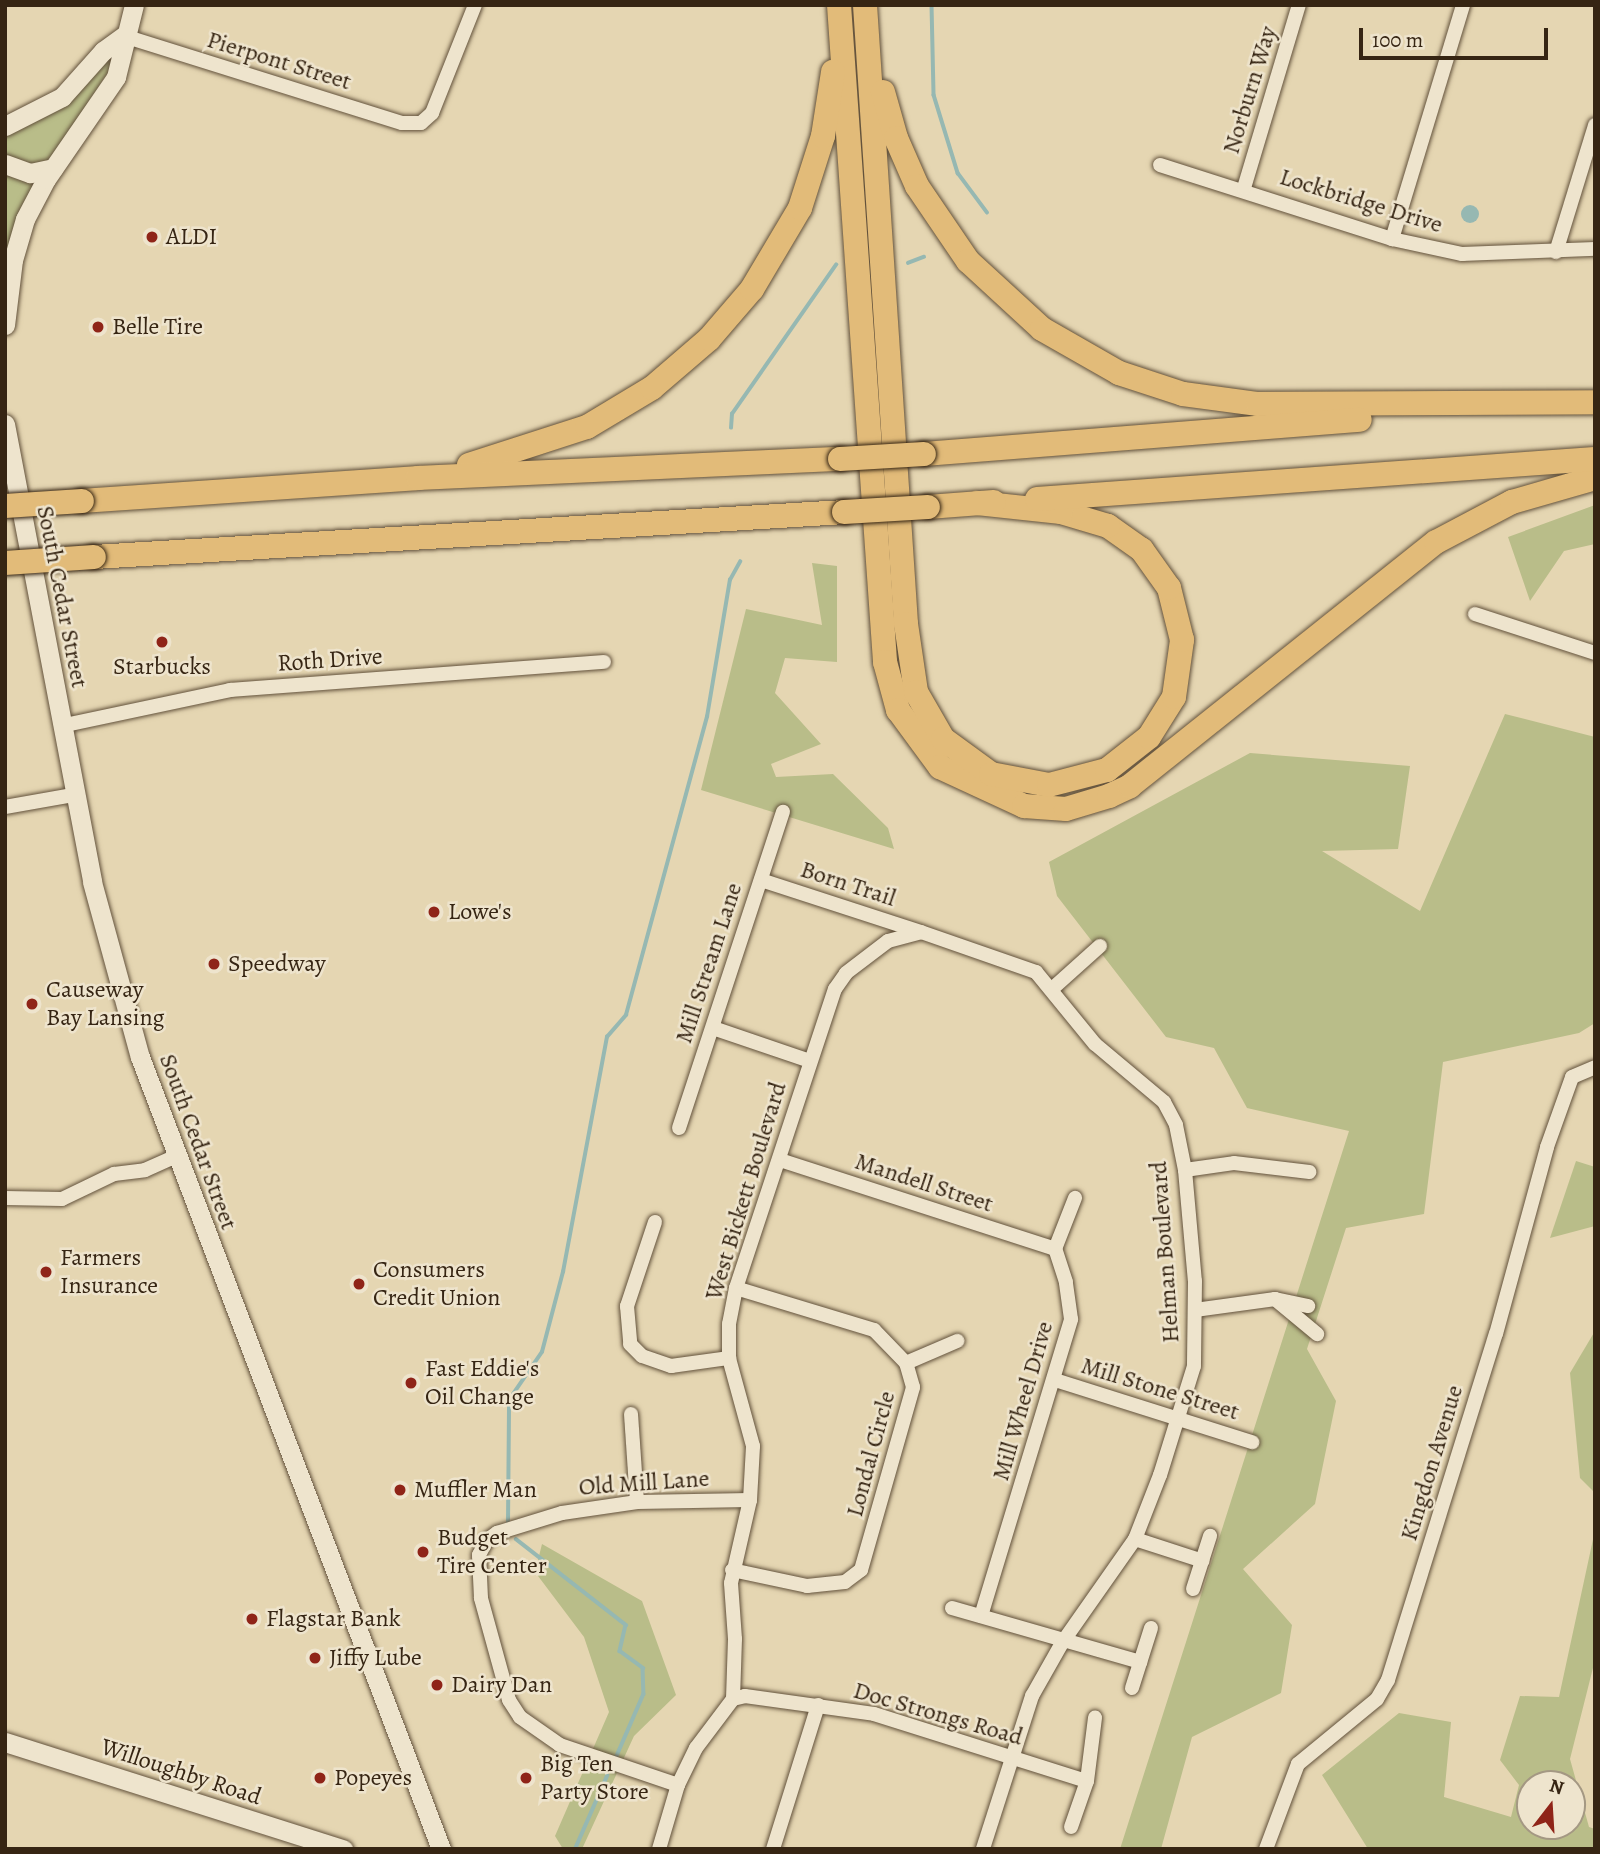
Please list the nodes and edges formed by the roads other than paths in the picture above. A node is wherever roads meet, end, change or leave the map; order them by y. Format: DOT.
graph roads {
  1 [pos="134,5"];
  2 [pos="475,5"];
  3 [pos="837,5"];
  4 [pos="868,5"];
  5 [pos="1299,5"];
  6 [pos="1463,5"];
  7 [pos="124,36"];
  8 [pos="1595,125"];
  9 [pos="5,126"];
  10 [pos="5,164"];
  11 [pos="1160,165"];
  12 [pos="54,168"];
  13 [pos="1244,188"];
  14 [pos="1392,239"];
  15 [pos="1595,249"];
  16 [pos="1556,252"];
  17 [pos="5,325"];
  18 [pos="1595,403"];
  19 [pos="5,424"];
  20 [pos="1595,459"];
  21 [pos="418,478"];
  22 [pos="1595,478"];
  23 [pos="977,503"];
  24 [pos="5,506"];
  25 [pos="5,563"];
  26 [pos="1475,614"];
  27 [pos="1595,653"];
  28 [pos="604,662"];
  29 [pos="61,726"];
  30 [pos="74,794"];
  31 [pos="5,807"];
  32 [pos="783,812"];
  33 [pos="761,880"];
  34 [pos="921,932"];
  35 [pos="1100,946"];
  36 [pos="1053,988"];
  37 [pos="713,1028"];
  38 [pos="810,1061"];
  39 [pos="1595,1067"];
  40 [pos="678,1128"];
  41 [pos="176,1156"];
  42 [pos="780,1160"];
  43 [pos="1185,1170"];
  44 [pos="1309,1172"];
  45 [pos="5,1198"];
  46 [pos="1075,1198"];
  47 [pos="655,1222"];
  48 [pos="1055,1249"];
  49 [pos="736,1287"];
  50 [pos="1275,1299"];
  51 [pos="1308,1306"];
  52 [pos="1195,1310"];
  53 [pos="1317,1334"];
  54 [pos="957,1341"];
  55 [pos="729,1358"];
  56 [pos="906,1363"];
  57 [pos="1055,1380"];
  58 [pos="631,1414"];
  59 [pos="1178,1419"];
  60 [pos="1252,1442"];
  61 [pos="750,1500"];
  62 [pos="638,1502"];
  63 [pos="1210,1536"];
  64 [pos="1135,1539"];
  65 [pos="1203,1561"];
  66 [pos="732,1570"];
  67 [pos="1193,1589"];
  68 [pos="952,1608"];
  69 [pos="981,1616"];
  70 [pos="1151,1628"];
  71 [pos="1062,1643"];
  72 [pos="1140,1662"];
  73 [pos="1132,1688"];
  74 [pos="733,1699"];
  75 [pos="818,1705"];
  76 [pos="1095,1718"];
  77 [pos="5,1742"];
  78 [pos="1013,1759"];
  79 [pos="1087,1781"];
  80 [pos="678,1785"];
  81 [pos="1071,1827"];
  82 [pos="343,1849"];
  83 [pos="441,1849"];
  84 [pos="659,1849"];
  85 [pos="773,1849"];
  86 [pos="983,1849"];
  87 [pos="1266,1849"];
  1 -- 7 [label="main road"];
  2 -- 7 [label="street, Pierpont Street"];
  3 -- 21 [label="highway"];
  3 -- 22 [label="highway"];
  4 -- 18 [label="highway"];
  4 -- 23 [label="highway"];
  5 -- 13 [label="street, Norburn Way"];
  6 -- 14 [label="street"];
  7 -- 9 [label="main road"];
  7 -- 12 [label="main road"];
  8 -- 16 [label="street"];
  10 -- 12 [label="main road"];
  11 -- 13 [label="street, Lockbridge Drive"];
  12 -- 17 [label="main road"];
  13 -- 14 [label="street, Lockbridge Drive"];
  14 -- 16 [label="street, Lockbridge Drive"];
  15 -- 16 [label="street, Lockbridge Drive"];
  18 -- 21 [label="highway, bridge"];
  19 -- 29 [label="main road, South Cedar Street"];
  20 -- 23 [label="highway"];
  21 -- 24 [label="highway, bridge"];
  23 -- 25 [label="highway, bridge"];
  26 -- 27 [label="street"];
  28 -- 29 [label="street, Roth Drive"];
  29 -- 30 [label="main road, South Cedar Street"];
  30 -- 31 [label="street"];
  30 -- 41 [label="main road, South Cedar Street"];
  32 -- 33 [label="street, Mill Stream Lane"];
  33 -- 34 [label="street, Born Trail"];
  33 -- 37 [label="street, Mill Stream Lane"];
  34 -- 36 [label="street"];
  34 -- 38 [label="street, West Bickett Boulevard"];
  35 -- 36 [label="street"];
  36 -- 43 [label="street, Helman Boulevard"];
  37 -- 38 [label="street"];
  37 -- 40 [label="street, Mill Stream Lane"];
  38 -- 42 [label="street, West Bickett Boulevard"];
  39 -- 87 [label="street, Kingdon Avenue"];
  41 -- 45 [label="street"];
  41 -- 83 [label="main road, South Cedar Street"];
  42 -- 48 [label="street, Mandell Street"];
  42 -- 49 [label="street, West Bickett Boulevard"];
  43 -- 44 [label="street"];
  43 -- 52 [label="street, Helman Boulevard"];
  46 -- 48 [label="street"];
  47 -- 55 [label="street"];
  48 -- 57 [label="street, Mill Wheel Drive"];
  49 -- 55 [label="street, West Bickett Boulevard"];
  49 -- 56 [label="street, Londal Circle"];
  50 -- 51 [label="street"];
  50 -- 52 [label="street"];
  50 -- 53 [label="street"];
  52 -- 59 [label="street, Helman Boulevard"];
  54 -- 56 [label="street"];
  55 -- 61 [label="street, West Bickett Boulevard"];
  56 -- 66 [label="street, Londal Circle"];
  57 -- 59 [label="street, Mill Stone Street"];
  57 -- 69 [label="street, Mill Wheel Drive"];
  58 -- 62 [label="street"];
  59 -- 60 [label="street, Mill Stone Street"];
  59 -- 64 [label="street, Helman Boulevard"];
  61 -- 62 [label="street, Old Mill Lane"];
  61 -- 66 [label="street, West Bickett Boulevard"];
  62 -- 80 [label="street, Old Mill Lane"];
  63 -- 65 [label="street"];
  64 -- 65 [label="street"];
  64 -- 71 [label="street, Helman Boulevard"];
  65 -- 67 [label="street"];
  66 -- 74 [label="street, West Bickett Boulevard"];
  68 -- 69 [label="street"];
  69 -- 71 [label="street"];
  70 -- 72 [label="street"];
  71 -- 72 [label="street"];
  71 -- 78 [label="street, Helman Boulevard"];
  72 -- 73 [label="street"];
  74 -- 75 [label="street, Doc Strongs Road"];
  74 -- 80 [label="street"];
  75 -- 78 [label="street, Doc Strongs Road"];
  75 -- 85 [label="street"];
  76 -- 79 [label="street"];
  77 -- 82 [label="main road, Willoughby Road"];
  78 -- 79 [label="street, Doc Strongs Road"];
  78 -- 86 [label="street, Helman Boulevard"];
  79 -- 81 [label="street"];
  80 -- 84 [label="street"];
}
